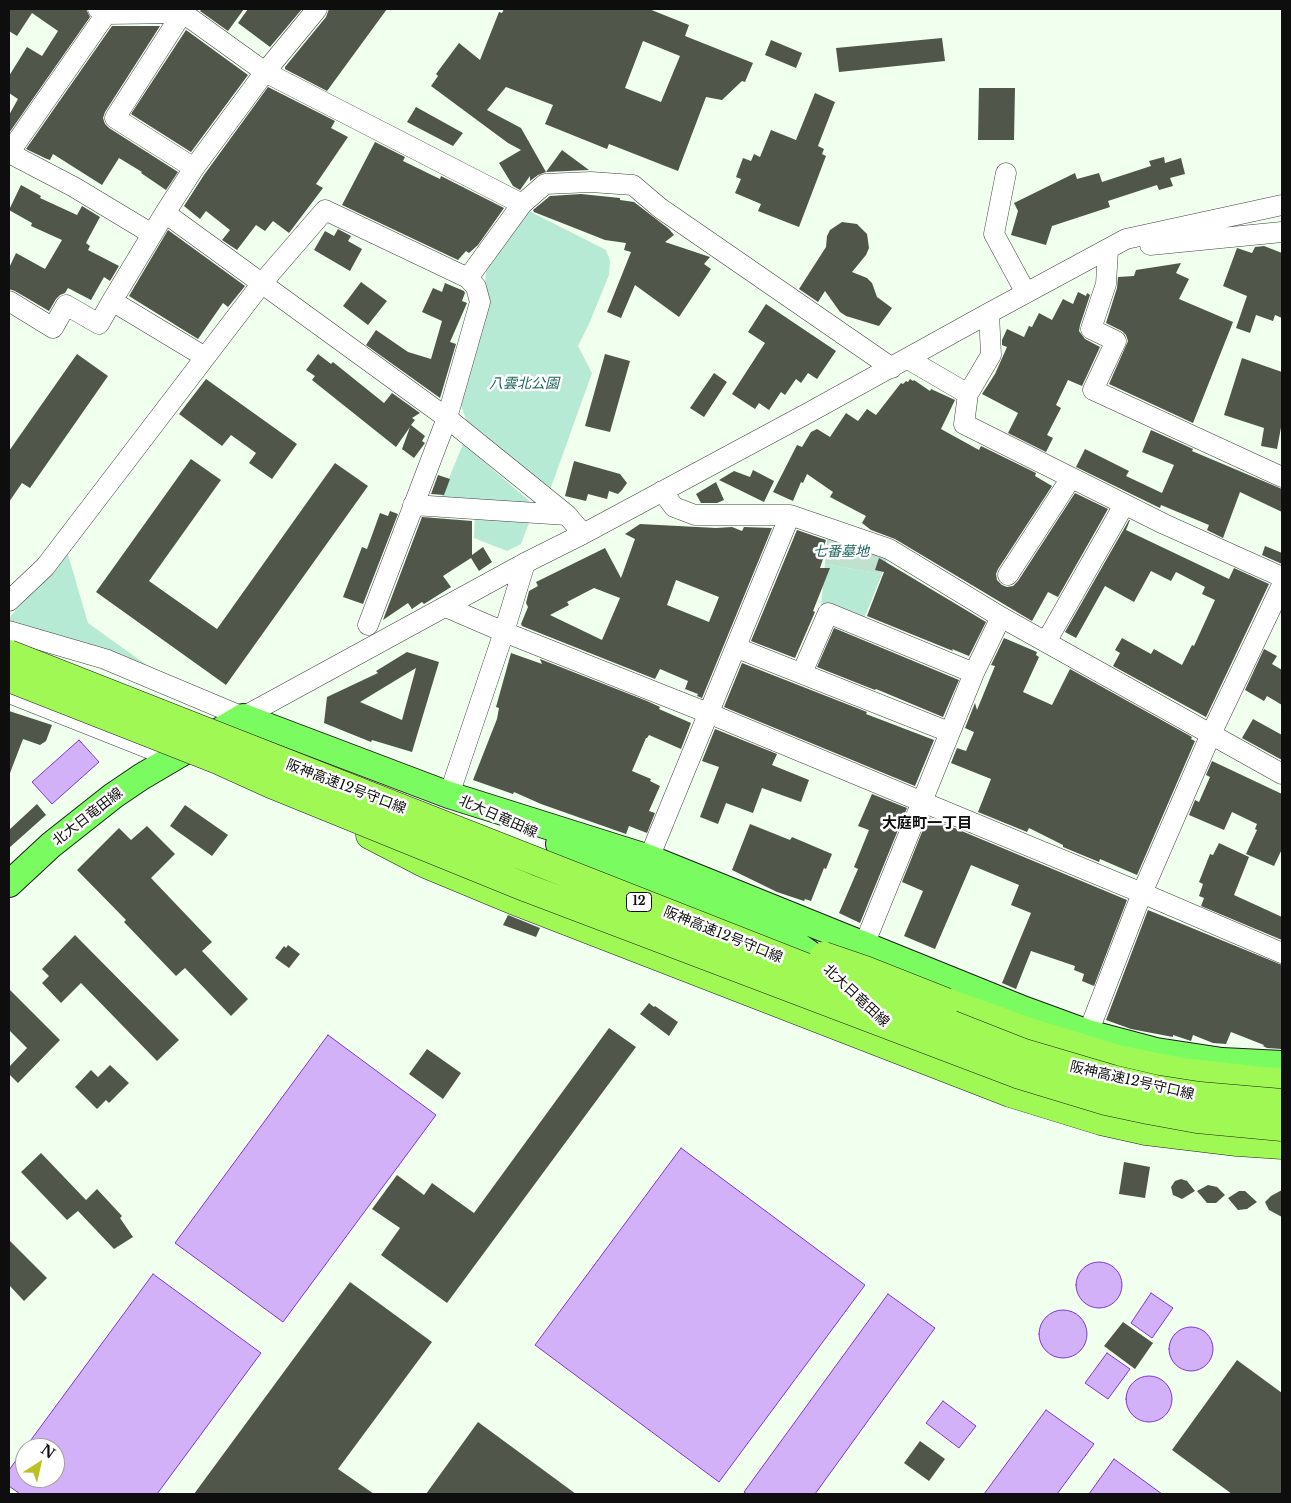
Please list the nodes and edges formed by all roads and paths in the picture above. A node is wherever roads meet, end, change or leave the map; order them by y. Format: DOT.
graph roads {
  1 [pos="317,9"];
  2 [pos="102,11"];
  3 [pos="184,11"];
  4 [pos="264,72"];
  5 [pos="9,153"];
  6 [pos="194,168"];
  7 [pos="1006,173"];
  8 [pos="522,204"];
  9 [pos="1282,205"];
  10 [pos="165,213"];
  11 [pos="1282,232"];
  12 [pos="152,234"];
  13 [pos="1108,250"];
  14 [pos="468,278"];
  15 [pos="262,283"];
  16 [pos="1026,293"];
  17 [pos="9,301"];
  18 [pos="112,301"];
  19 [pos="989,313"];
  20 [pos="205,356"];
  21 [pos="900,363"];
  22 [pos="968,394"];
  23 [pos="447,418"];
  24 [pos="1282,477"];
  25 [pos="1071,478"];
  26 [pos="662,491"];
  27 [pos="413,505"];
  28 [pos="1124,505"];
  29 [pos="567,515"];
  30 [pos="790,516"];
  31 [pos="583,534"];
  32 [pos="525,563"];
  33 [pos="1008,575"];
  34 [pos="1282,577"];
  35 [pos="1282,585"];
  36 [pos="9,601"];
  37 [pos="446,607"];
  38 [pos="1001,617"];
  39 [pos="368,625"];
  40 [pos="9,631"];
  41 [pos="504,632"];
  42 [pos="1046,642"];
  43 [pos="737,648"];
  44 [pos="9,654"];
  45 [pos="974,672"];
  46 [pos="802,673"];
  47 [pos="9,678"];
  48 [pos="9,693"];
  49 [pos="708,713"];
  50 [pos="243,717"];
  51 [pos="949,732"];
  52 [pos="1211,734"];
  53 [pos="173,758"];
  54 [pos="1282,774"];
  55 [pos="271,784"];
  56 [pos="449,794"];
  57 [pos="922,802"];
  58 [pos="649,858"];
  59 [pos="9,884"];
  60 [pos="1142,893"];
  61 [pos="659,910"];
  62 [pos="864,945"];
  63 [pos="1282,953"];
  64 [pos="1088,1033"];
  65 [pos="1282,1064"];
  66 [pos="1282,1082"];
  67 [pos="1282,1103"];
  68 [pos="1282,1127"];
  69 [pos="1282,1138"];
  70 [pos="1282,1145"];
  1 -- 4 [label="street"];
  2 -- 3 [label="street"];
  2 -- 5 [label="street"];
  3 -- 4 [label="street"];
  3 -- 6 [label="street"];
  4 -- 6 [label="street"];
  4 -- 8 [label="street"];
  5 -- 12 [label="street"];
  6 -- 10 [label="street"];
  7 -- 16 [label="street"];
  8 -- 14 [label="street"];
  8 -- 21 [label="street"];
  9 -- 13 [label="street"];
  10 -- 12 [label="street"];
  10 -- 15 [label="street"];
  11 -- 13 [label="street"];
  12 -- 18 [label="street"];
  13 -- 16 [label="street"];
  13 -- 24 [label="street"];
  14 -- 15 [label="street"];
  14 -- 23 [label="street"];
  15 -- 20 [label="street"];
  15 -- 23 [label="street"];
  16 -- 19 [label="street"];
  17 -- 18 [label="street"];
  18 -- 20 [label="street"];
  19 -- 21 [label="street"];
  19 -- 22 [label="street"];
  20 -- 36 [label="street"];
  21 -- 22 [label="street"];
  21 -- 26 [label="street"];
  22 -- 25 [label="street"];
  23 -- 27 [label="street"];
  23 -- 29 [label="street"];
  25 -- 28 [label="street"];
  25 -- 33 [label="street"];
  26 -- 30 [label="street"];
  26 -- 31 [label="street"];
  27 -- 29 [label="street"];
  27 -- 39 [label="street"];
  28 -- 34 [label="street"];
  28 -- 42 [label="street"];
  29 -- 31 [label="street"];
  30 -- 38 [label="street"];
  30 -- 43 [label="street"];
  31 -- 32 [label="street"];
  32 -- 37 [label="street"];
  32 -- 41 [label="street"];
  35 -- 52 [label="street"];
  37 -- 41 [label="street"];
  37 -- 50 [label="street"];
  38 -- 42 [label="street"];
  38 -- 45 [label="street"];
  40 -- 50 [label="street"];
  41 -- 49 [label="street"];
  41 -- 56 [label="street"];
  42 -- 52 [label="street"];
  43 -- 46 [label="street"];
  43 -- 49 [label="street"];
  44 -- 61 [label="highway, 阪神高速12号守口線 / 12, bridge"];
  45 -- 46 [label="street"];
  45 -- 51 [label="street"];
  46 -- 51 [label="street"];
  47 -- 55 [label="highway, 阪神高速12号守口線, bridge"];
  48 -- 53 [label="street"];
  49 -- 57 [label="street"];
  49 -- 58 [label="street"];
  50 -- 53 [label="main road, 北大日竜田線"];
  50 -- 56 [label="main road, 北大日竜田線"];
  51 -- 57 [label="street"];
  52 -- 54 [label="street"];
  52 -- 60 [label="street"];
  53 -- 59 [label="main road, 北大日竜田線"];
  55 -- 68 [label="highway, 阪神高速12号守口線, bridge"];
  55 -- 70 [label="highway, bridge"];
  56 -- 58 [label="main road, 北大日竜田線"];
  56 -- 69 [label="main road, 北大日竜田線"];
  57 -- 60 [label="street"];
  57 -- 62 [label="street"];
  58 -- 62 [label="main road, 北大日竜田線"];
  60 -- 63 [label="street"];
  60 -- 64 [label="street"];
  61 -- 66 [label="highway, bridge"];
  61 -- 67 [label="highway, 阪神高速12号守口線 / 12, bridge"];
  62 -- 64 [label="main road, 北大日竜田線"];
  64 -- 65 [label="main road, 北大日竜田線"];
}
